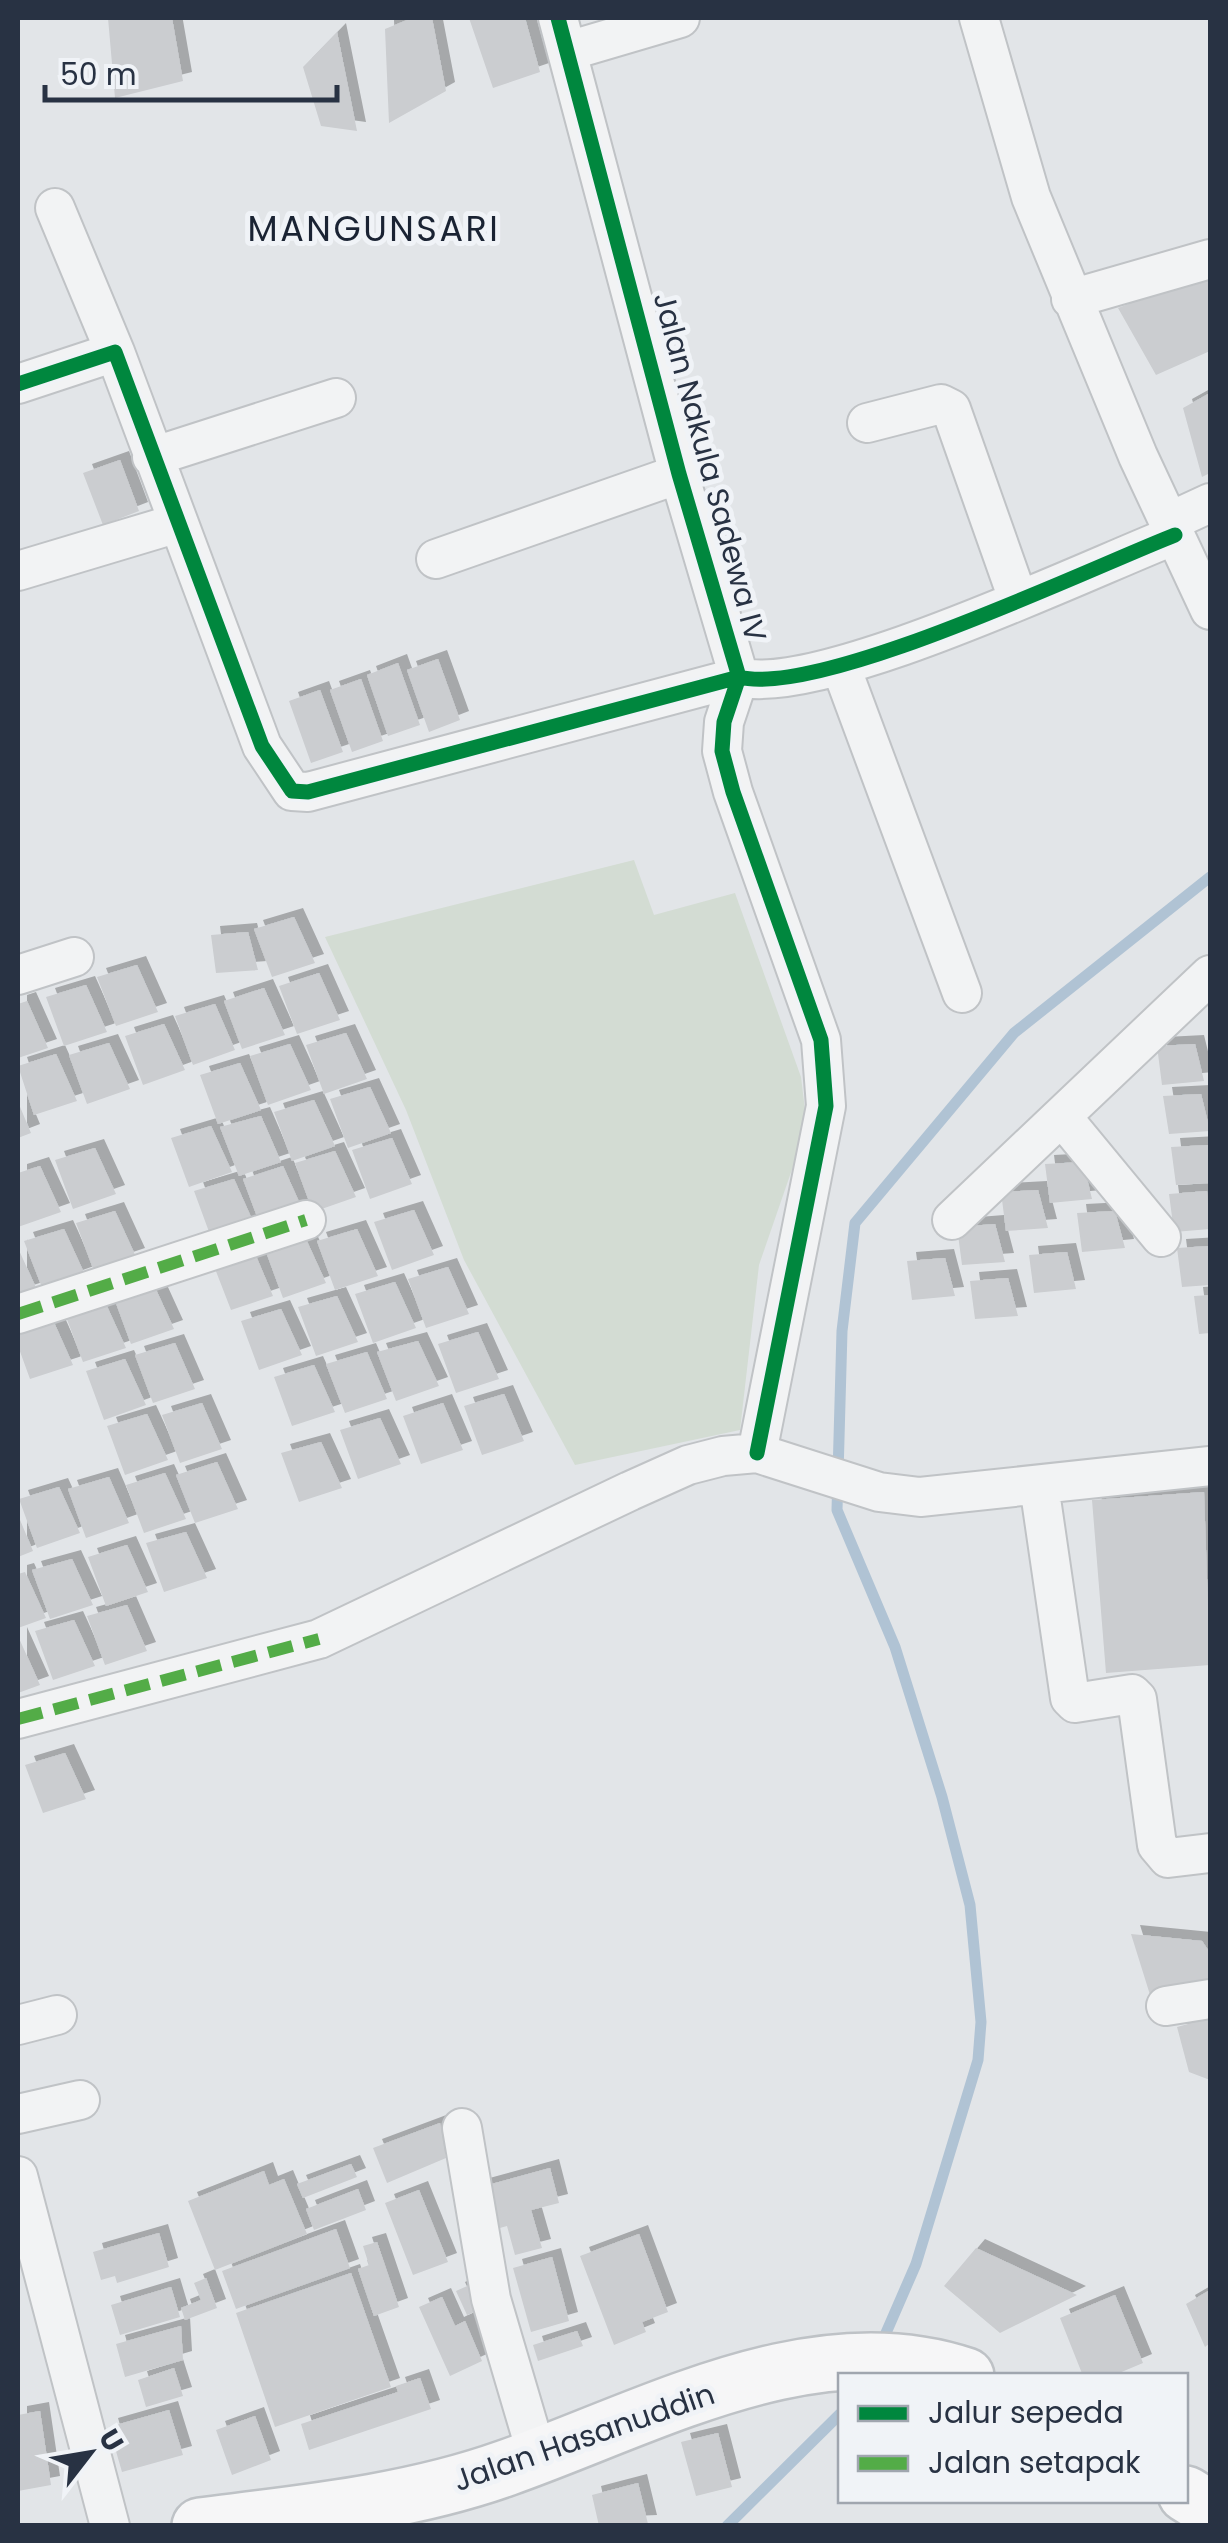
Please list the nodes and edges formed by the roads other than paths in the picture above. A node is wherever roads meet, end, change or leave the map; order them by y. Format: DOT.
graph roads {
  1 [pos="680,18"];
  2 [pos="980,18"];
  3 [pos="563,34"];
  4 [pos="55,208"];
  5 [pos="1210,259"];
  6 [pos="1072,300"];
  7 [pos="115,352"];
  8 [pos="18,384"];
  9 [pos="336,398"];
  10 [pos="867,423"];
  11 [pos="152,457"];
  12 [pos="679,474"];
  13 [pos="1210,503"];
  14 [pos="178,523"];
  15 [pos="1173,528"];
  16 [pos="436,559"];
  17 [pos="18,571"];
  18 [pos="1018,599"];
  19 [pos="1210,610"];
  20 [pos="841,667"];
  21 [pos="739,676"];
  22 [pos="74,958"];
  23 [pos="18,974"];
  24 [pos="1208,982"];
  25 [pos="962,994"];
  26 [pos="1062,1117"];
  27 [pos="306,1220"];
  28 [pos="952,1220"];
  29 [pos="1161,1237"];
  30 [pos="18,1314"];
  31 [pos="757,1453"];
  32 [pos="1210,1466"];
  33 [pos="1039,1485"];
  34 [pos="18,1719"];
  35 [pos="1210,1853"];
  36 [pos="1210,1999"];
  37 [pos="1166,2006"];
  38 [pos="57,2014"];
  39 [pos="18,2026"];
  40 [pos="80,2100"];
  41 [pos="18,2114"];
  42 [pos="462,2128"];
  43 [pos="18,2176"];
  44 [pos="956,2373"];
  45 [pos="537,2455"];
  46 [pos="1188,2495"];
  47 [pos="1210,2509"];
  48 [pos="110,2526"];
  49 [pos="200,2526"];
  1 -- 3 [label="street"];
  2 -- 6 [label="street"];
  3 -- 12 [label="street, Jalan Nakula Sadewa IV"];
  4 -- 7 [label="street"];
  5 -- 6 [label="street"];
  6 -- 15 [label="street"];
  7 -- 8 [label="street"];
  7 -- 11 [label="street"];
  9 -- 11 [label="street"];
  10 -- 18 [label="street"];
  11 -- 14 [label="street"];
  12 -- 16 [label="street"];
  12 -- 21 [label="street, Jalan Nakula Sadewa IV"];
  13 -- 15 [label="street"];
  14 -- 17 [label="street"];
  14 -- 21 [label="street"];
  15 -- 18 [label="street"];
  15 -- 19 [label="street"];
  18 -- 20 [label="street"];
  20 -- 21 [label="street"];
  20 -- 25 [label="street"];
  21 -- 31 [label="street, Jalan Nakula Sadewa IV"];
  22 -- 23 [label="street"];
  24 -- 26 [label="street"];
  26 -- 28 [label="street"];
  26 -- 29 [label="street"];
  27 -- 30 [label="street"];
  31 -- 33 [label="street"];
  31 -- 34 [label="street"];
  32 -- 33 [label="street"];
  33 -- 35 [label="street"];
  36 -- 37 [label="street"];
  38 -- 39 [label="street"];
  40 -- 41 [label="street"];
  42 -- 45 [label="street"];
  43 -- 48 [label="street"];
  44 -- 45 [label="main road, Jalan Hasanuddin"];
  45 -- 49 [label="main road, Jalan Hasanuddin"];
  46 -- 47 [label="main road"];
}
